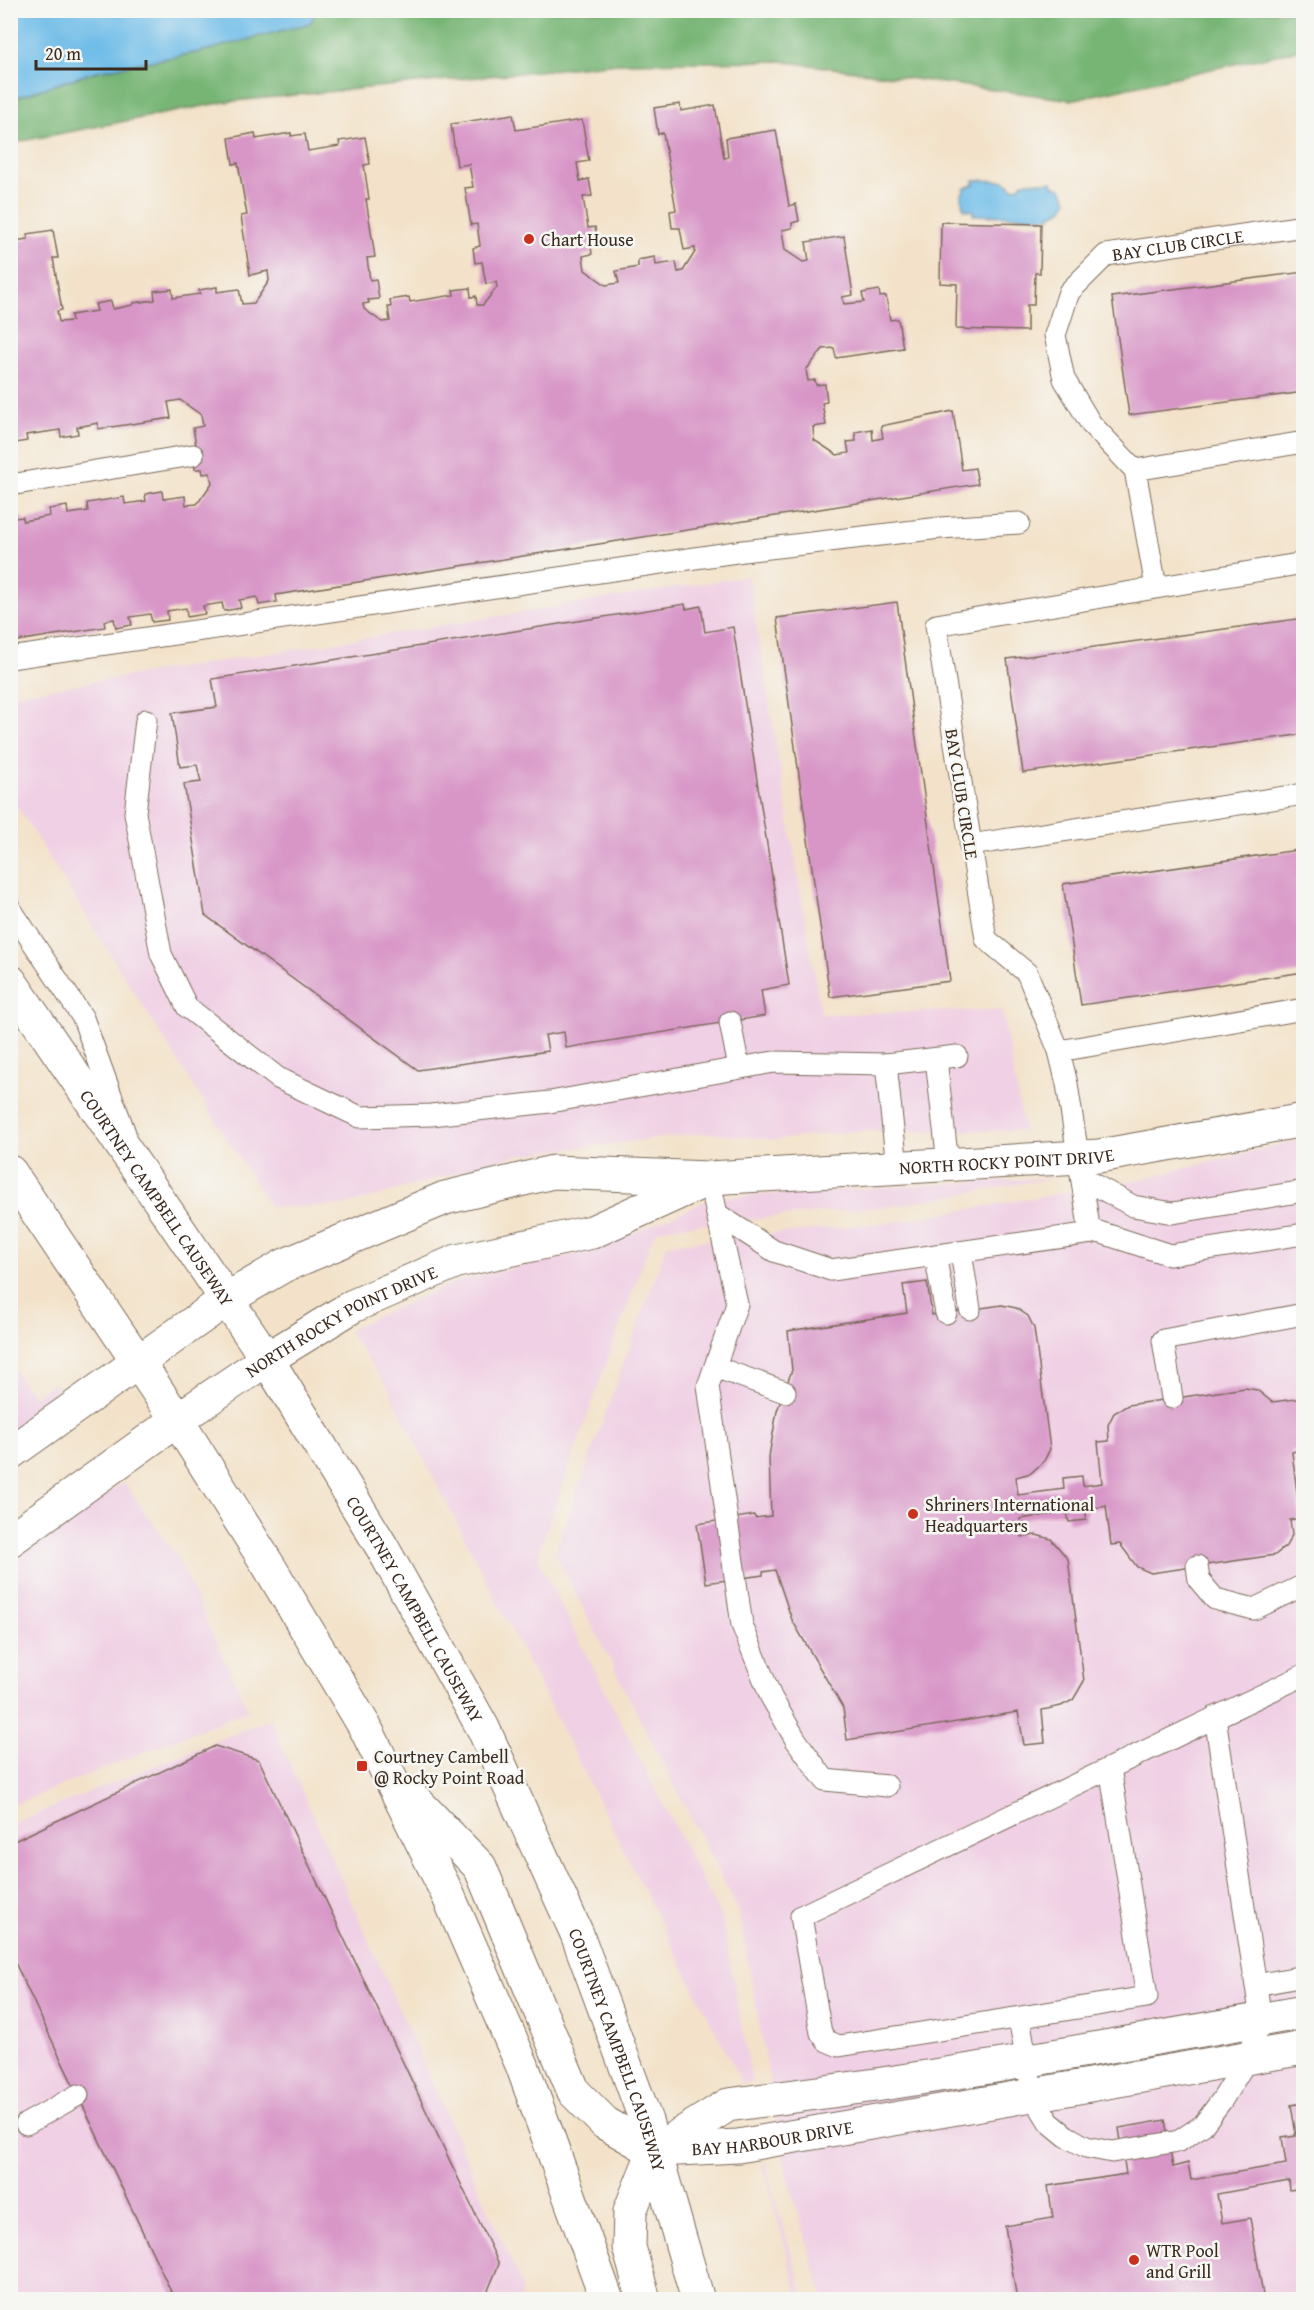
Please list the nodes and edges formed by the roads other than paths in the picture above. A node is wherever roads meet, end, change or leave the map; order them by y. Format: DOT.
graph roads {
  1 [pos="1304,226"];
  2 [pos="1304,442"];
  3 [pos="193,455"];
  4 [pos="1135,470"];
  5 [pos="10,485"];
  6 [pos="1019,523"];
  7 [pos="1304,563"];
  8 [pos="1156,587"];
  9 [pos="10,658"];
  10 [pos="146,720"];
  11 [pos="1304,794"];
  12 [pos="970,845"];
  13 [pos="10,908"];
  14 [pos="10,981"];
  15 [pos="1304,1010"];
  16 [pos="730,1022"];
  17 [pos="1059,1051"];
  18 [pos="957,1056"];
  19 [pos="936,1059"];
  20 [pos="886,1065"];
  21 [pos="739,1068"];
  22 [pos="1304,1120"];
  23 [pos="948,1164"];
  24 [pos="897,1167"];
  25 [pos="1080,1167"];
  26 [pos="138,1170"];
  27 [pos="10,1172"];
  28 [pos="709,1178"];
  29 [pos="1304,1191"];
  30 [pos="717,1214"];
  31 [pos="1090,1233"];
  32 [pos="1304,1234"];
  33 [pos="961,1252"];
  34 [pos="935,1255"];
  35 [pos="227,1299"];
  36 [pos="970,1309"];
  37 [pos="946,1312"];
  38 [pos="1304,1314"];
  39 [pos="267,1359"];
  40 [pos="138,1362"];
  41 [pos="715,1367"];
  42 [pos="785,1392"];
  43 [pos="1172,1398"];
  44 [pos="177,1420"];
  45 [pos="10,1453"];
  46 [pos="10,1540"];
  47 [pos="1197,1566"];
  48 [pos="1304,1585"];
  49 [pos="1304,1675"];
  50 [pos="1215,1717"];
  51 [pos="1110,1768"];
  52 [pos="387,1771"];
  53 [pos="886,1786"];
  54 [pos="1304,1976"];
  55 [pos="1256,1985"];
  56 [pos="1304,2012"];
  57 [pos="1019,2018"];
  58 [pos="1260,2019"];
  59 [pos="1304,2048"];
  60 [pos="1248,2058"];
  61 [pos="1026,2060"];
  62 [pos="78,2095"];
  63 [pos="1033,2096"];
  64 [pos="26,2124"];
  65 [pos="654,2151"];
  66 [pos="608,2300"];
  67 [pos="644,2300"];
  68 [pos="698,2300"];
  1 -- 4 [label="lane, BAY CLUB CIRCLE"];
  2 -- 4 [label="lane"];
  3 -- 5 [label="lane"];
  4 -- 8 [label="lane"];
  6 -- 9 [label="lane"];
  7 -- 8 [label="lane, BAY CLUB CIRCLE"];
  8 -- 12 [label="lane, BAY CLUB CIRCLE"];
  10 -- 21 [label="lane"];
  11 -- 12 [label="lane"];
  12 -- 17 [label="lane, BAY CLUB CIRCLE"];
  13 -- 26 [label="lane"];
  14 -- 26 [label="main road, COURTNEY CAMPBELL CAUSEWAY"];
  15 -- 17 [label="lane"];
  16 -- 21 [label="lane"];
  17 -- 25 [label="lane, BAY CLUB CIRCLE"];
  18 -- 19 [label="lane"];
  19 -- 20 [label="lane"];
  19 -- 23 [label="lane"];
  20 -- 21 [label="lane"];
  20 -- 24 [label="lane"];
  22 -- 25 [label="main road, NORTH ROCKY POINT DRIVE"];
  23 -- 24 [label="main road, NORTH ROCKY POINT DRIVE"];
  23 -- 25 [label="main road, NORTH ROCKY POINT DRIVE"];
  24 -- 28 [label="main road, NORTH ROCKY POINT DRIVE"];
  25 -- 29 [label="lane"];
  25 -- 31 [label="lane, BAY CLUB CIRCLE"];
  26 -- 35 [label="main road, COURTNEY CAMPBELL CAUSEWAY"];
  27 -- 40 [label="main road"];
  28 -- 30 [label="lane"];
  28 -- 35 [label="main road, NORTH ROCKY POINT DRIVE"];
  28 -- 39 [label="main road, NORTH ROCKY POINT DRIVE"];
  30 -- 34 [label="lane"];
  30 -- 41 [label="lane"];
  31 -- 32 [label="lane"];
  31 -- 33 [label="lane"];
  33 -- 34 [label="lane"];
  33 -- 36 [label="lane"];
  34 -- 37 [label="lane"];
  35 -- 39 [label="main road, COURTNEY CAMPBELL CAUSEWAY"];
  35 -- 40 [label="main road, NORTH ROCKY POINT DRIVE"];
  38 -- 43 [label="lane"];
  39 -- 44 [label="main road, NORTH ROCKY POINT DRIVE"];
  39 -- 65 [label="main road, COURTNEY CAMPBELL CAUSEWAY"];
  40 -- 44 [label="main road"];
  40 -- 45 [label="main road, NORTH ROCKY POINT DRIVE"];
  41 -- 42 [label="lane"];
  41 -- 53 [label="lane"];
  44 -- 46 [label="main road, NORTH ROCKY POINT DRIVE"];
  44 -- 52 [label="main road"];
  47 -- 48 [label="lane"];
  49 -- 50 [label="lane"];
  50 -- 51 [label="lane"];
  50 -- 55 [label="lane"];
  51 -- 57 [label="lane"];
  51 -- 57 [label="lane"];
  52 -- 65 [label="main road"];
  52 -- 66 [label="main road"];
  54 -- 55 [label="lane"];
  55 -- 58 [label="lane"];
  56 -- 58 [label="main road, BAY HARBOUR DRIVE"];
  57 -- 61 [label="lane"];
  58 -- 60 [label="lane"];
  58 -- 61 [label="main road, BAY HARBOUR DRIVE"];
  59 -- 60 [label="main road, BAY HARBOUR DRIVE"];
  60 -- 63 [label="main road, BAY HARBOUR DRIVE"];
  60 -- 63 [label="lane"];
  61 -- 63 [label="lane"];
  61 -- 65 [label="main road, BAY HARBOUR DRIVE"];
  62 -- 64 [label="lane"];
  63 -- 65 [label="main road, BAY HARBOUR DRIVE"];
  65 -- 67 [label="main road"];
  65 -- 68 [label="main road, COURTNEY CAMPBELL CAUSEWAY"];
}
